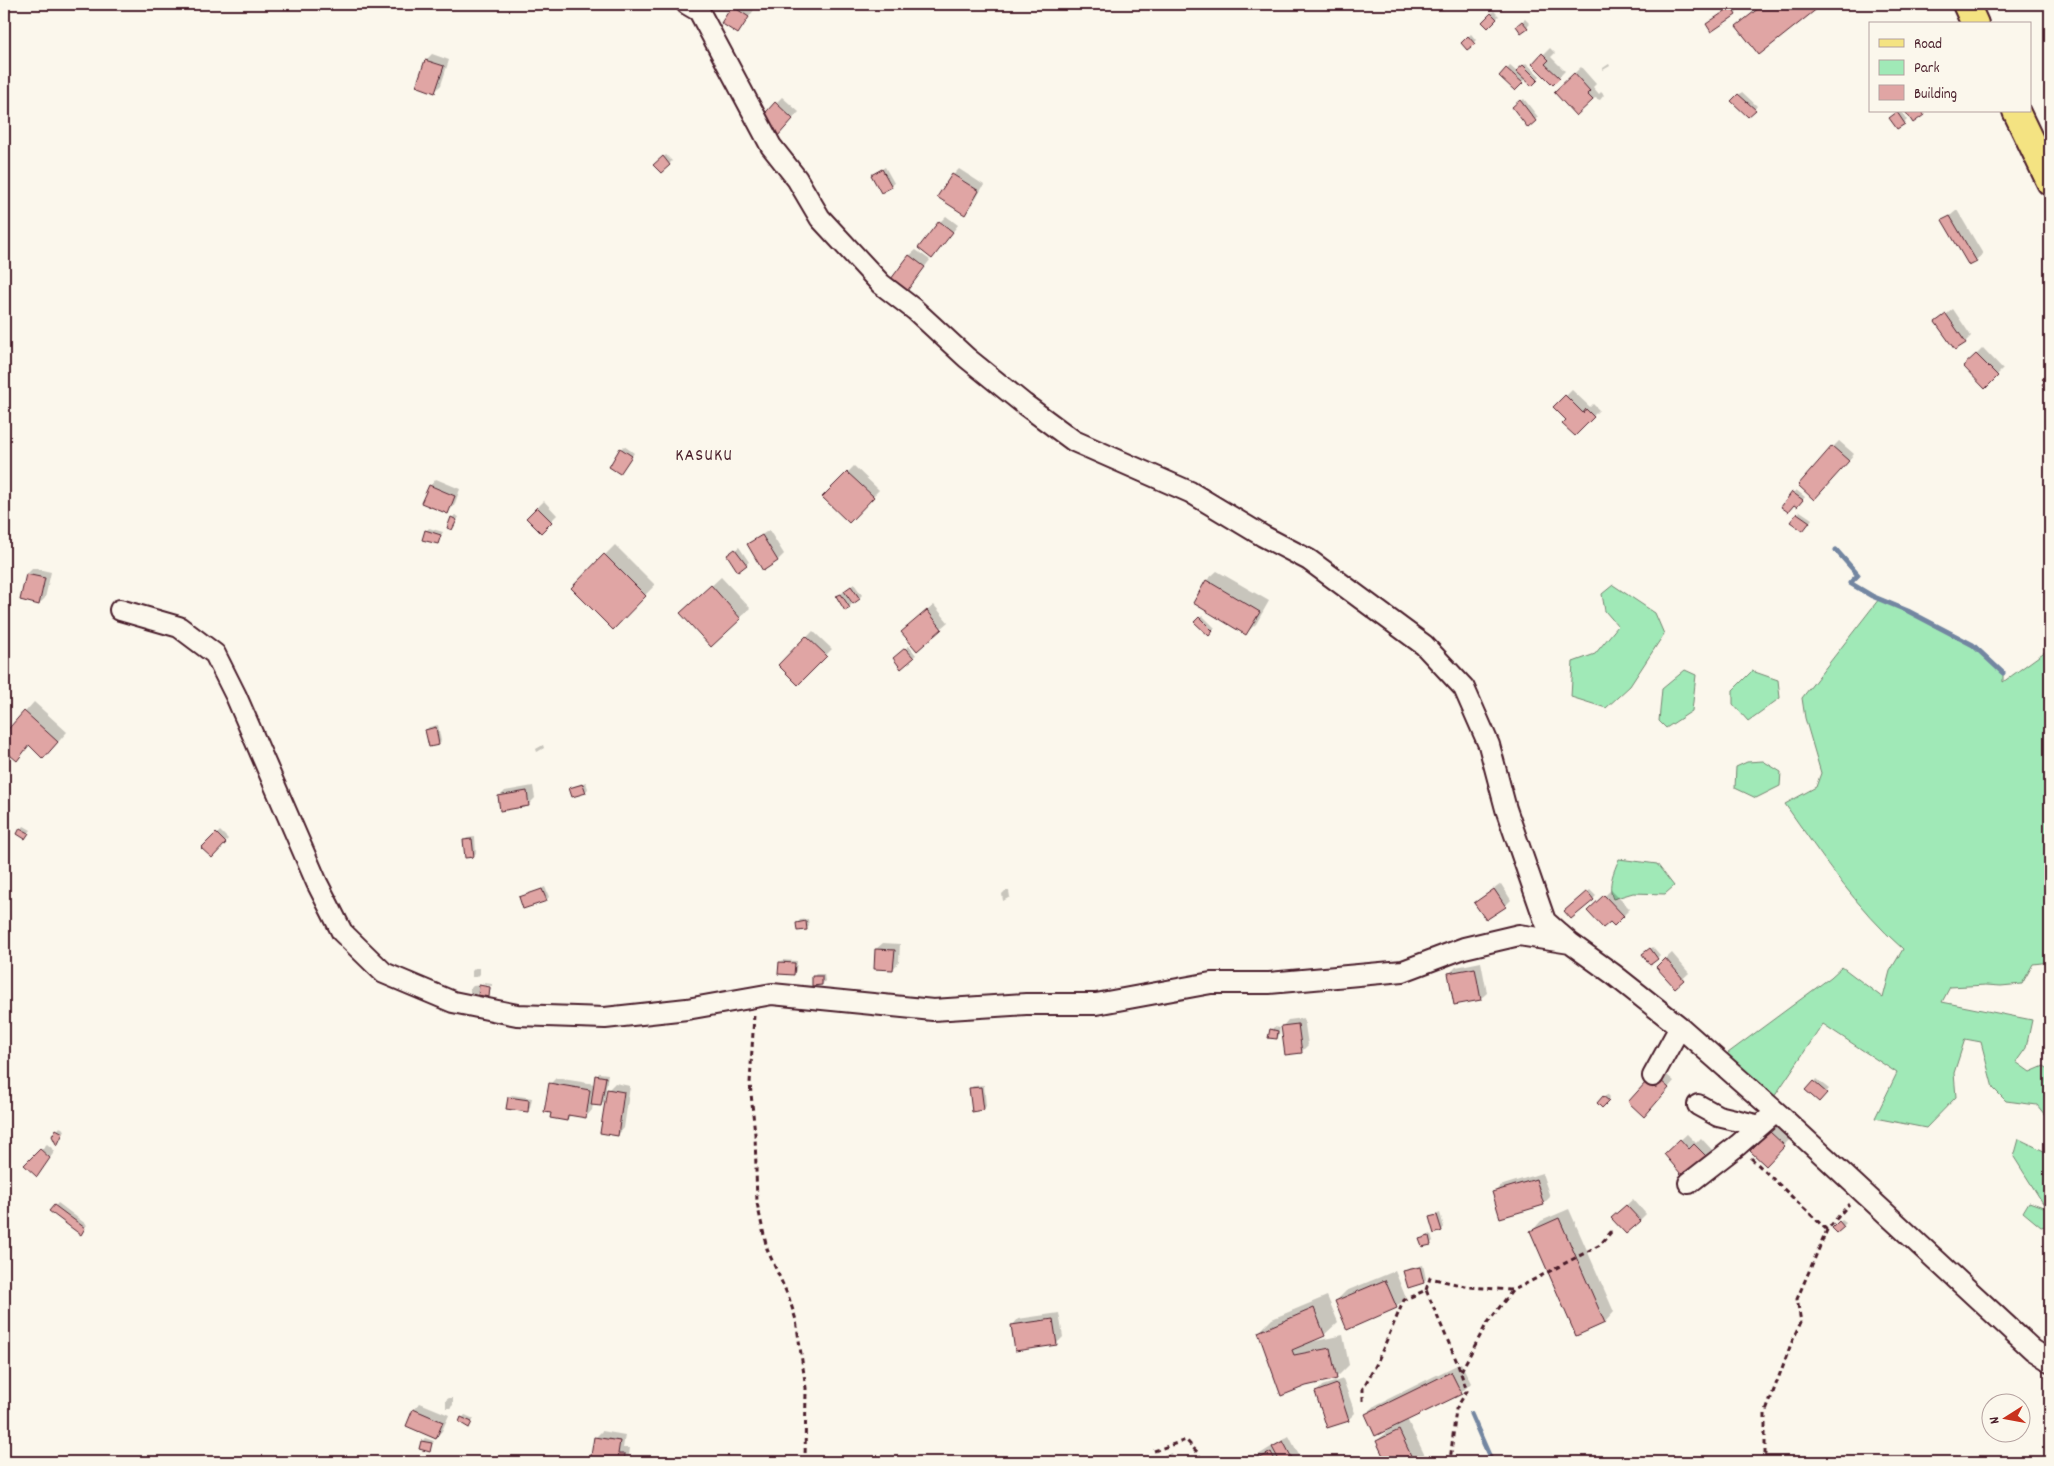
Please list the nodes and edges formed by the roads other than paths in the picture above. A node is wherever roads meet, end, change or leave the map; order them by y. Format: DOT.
graph roads {
  1 [pos="687,4"];
  2 [pos="1966,4"];
  3 [pos="1974,22"];
  4 [pos="2016,112"];
  5 [pos="2050,182"];
  6 [pos="120,610"];
  7 [pos="1570,943"];
  8 [pos="1680,1026"];
  9 [pos="1652,1076"];
  10 [pos="1698,1105"];
  11 [pos="1776,1112"];
  12 [pos="1760,1126"];
  13 [pos="1689,1183"];
  14 [pos="2050,1362"];
  1 -- 7 [label="street"];
  2 -- 3 [label="main road"];
  4 -- 5 [label="main road"];
  6 -- 7 [label="street"];
  7 -- 8 [label="street"];
  8 -- 9 [label="street"];
  8 -- 11 [label="street"];
  10 -- 12 [label="street"];
  11 -- 12 [label="street"];
  11 -- 14 [label="street"];
  12 -- 13 [label="street"];
}
